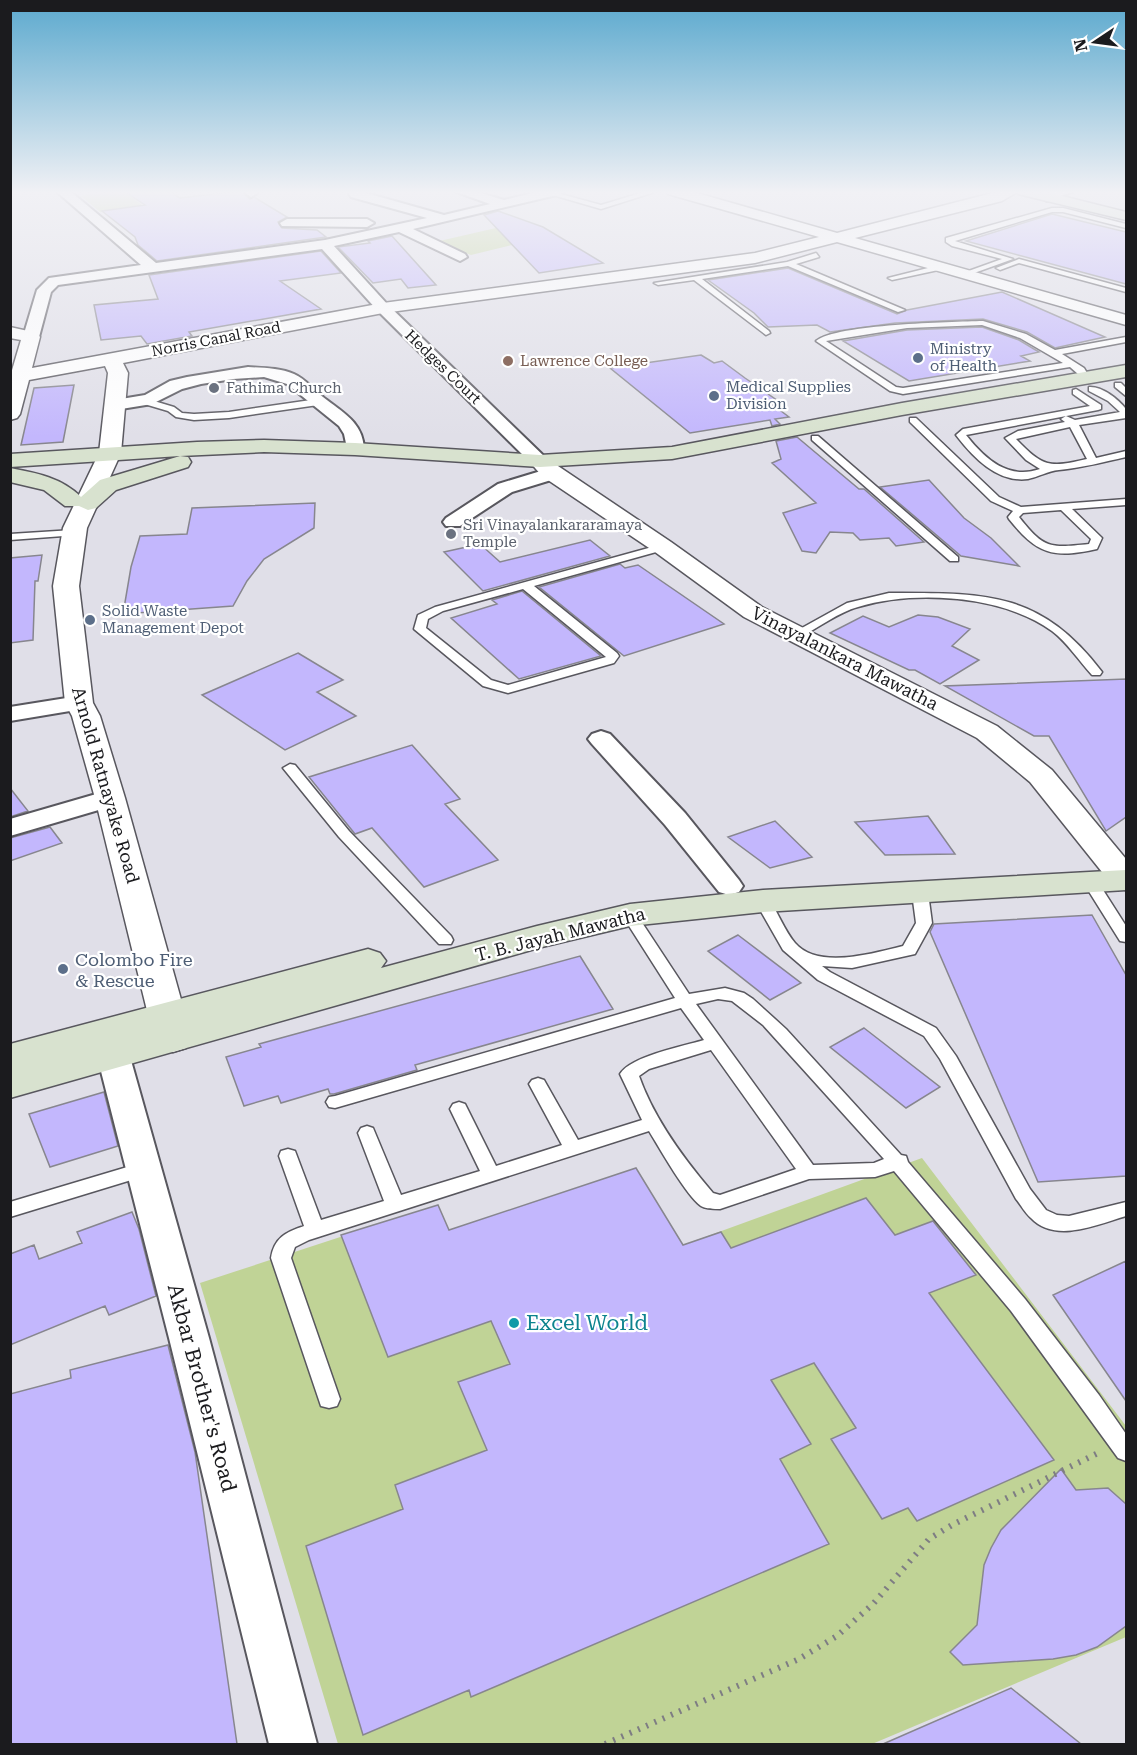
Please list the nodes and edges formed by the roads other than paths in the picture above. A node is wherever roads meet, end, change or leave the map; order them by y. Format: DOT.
graph roads {
  1 [pos="111,273"];
  2 [pos="352,273"];
  3 [pos="658,273"];
  4 [pos="715,273"];
  5 [pos="735,273"];
  6 [pos="814,273"];
  7 [pos="914,273"];
  8 [pos="960,273"];
  9 [pos="977,273"];
  10 [pos="980,273"];
  11 [pos="1063,273"];
  12 [pos="970,276"];
  13 [pos="892,278"];
  14 [pos="698,279"];
  15 [pos="658,283"];
  16 [pos="1126,290"];
  17 [pos="901,310"];
  18 [pos="390,314"];
  19 [pos="1126,320"];
  20 [pos="10,332"];
  21 [pos="766,333"];
  22 [pos="31,337"];
  23 [pos="1126,340"];
  24 [pos="1054,353"];
  25 [pos="115,366"];
  26 [pos="21,376"];
  27 [pos="1081,381"];
  28 [pos="1124,383"];
  29 [pos="144,401"];
  30 [pos="318,402"];
  31 [pos="115,405"];
  32 [pos="10,414"];
  33 [pos="1058,414"];
  34 [pos="1126,414"];
  35 [pos="914,420"];
  36 [pos="1073,423"];
  37 [pos="815,438"];
  38 [pos="355,449"];
  39 [pos="1126,454"];
  40 [pos="108,459"];
  41 [pos="190,459"];
  42 [pos="10,460"];
  43 [pos="83,461"];
  44 [pos="1093,461"];
  45 [pos="1053,468"];
  46 [pos="548,469"];
  47 [pos="10,473"];
  48 [pos="80,502"];
  49 [pos="1126,502"];
  50 [pos="1064,507"];
  51 [pos="1020,510"];
  52 [pos="453,522"];
  53 [pos="74,531"];
  54 [pos="10,537"];
  55 [pos="663,546"];
  56 [pos="954,559"];
  57 [pos="525,585"];
  58 [pos="798,633"];
  59 [pos="1096,672"];
  60 [pos="79,703"];
  61 [pos="10,714"];
  62 [pos="601,739"];
  63 [pos="290,768"];
  64 [pos="110,798"];
  65 [pos="10,828"];
  66 [pos="1116,873"];
  67 [pos="729,886"];
  68 [pos="920,893"];
  69 [pos="763,901"];
  70 [pos="630,915"];
  71 [pos="1124,929"];
  72 [pos="445,940"];
  73 [pos="805,959"];
  74 [pos="685,1001"];
  75 [pos="170,1028"];
  76 [pos="715,1043"];
  77 [pos="110,1044"];
  78 [pos="10,1058"];
  79 [pos="10,1084"];
  80 [pos="537,1084"];
  81 [pos="335,1102"];
  82 [pos="459,1109"];
  83 [pos="654,1123"];
  84 [pos="367,1133"];
  85 [pos="573,1148"];
  86 [pos="288,1156"];
  87 [pos="899,1161"];
  88 [pos="144,1169"];
  89 [pos="808,1172"];
  90 [pos="491,1175"];
  91 [pos="395,1205"];
  92 [pos="1126,1209"];
  93 [pos="10,1210"];
  94 [pos="315,1230"];
  95 [pos="329,1399"];
  96 [pos="1124,1446"];
  97 [pos="293,1744"];
  1 -- 22 [label="street"];
  2 -- 18 [label="street, Hedges Court"];
  3 -- 18 [label="street, Norris Canal Road"];
  4 -- 15 [label="street, Norris Canal Road"];
  5 -- 14 [label="lane"];
  6 -- 17 [label="lane"];
  7 -- 13 [label="lane"];
  8 -- 12 [label="street"];
  9 -- 12 [label="lane"];
  10 -- 12 [label="lane"];
  11 -- 16 [label="lane"];
  12 -- 19 [label="street"];
  14 -- 15 [label="lane"];
  14 -- 21 [label="lane"];
  15 -- 18 [label="street, Norris Canal Road"];
  18 -- 25 [label="street, Norris Canal Road"];
  18 -- 46 [label="street, Hedges Court"];
  20 -- 22 [label="street"];
  22 -- 26 [label="street"];
  23 -- 24 [label="lane"];
  24 -- 27 [label="lane"];
  24 -- 27 [label="lane"];
  25 -- 26 [label="street, Norris Canal Road"];
  25 -- 31 [label="street, Arnold Ratnayake Road"];
  26 -- 32 [label="street"];
  27 -- 28 [label="main road"];
  27 -- 33 [label="lane"];
  27 -- 34 [label="lane"];
  27 -- 35 [label="main road"];
  27 -- 46 [label="main road"];
  29 -- 30 [label="lane"];
  29 -- 30 [label="street"];
  29 -- 31 [label="street"];
  30 -- 38 [label="street"];
  31 -- 40 [label="street, Arnold Ratnayake Road"];
  33 -- 36 [label="lane"];
  33 -- 45 [label="lane"];
  34 -- 36 [label="lane"];
  35 -- 37 [label="main road"];
  35 -- 51 [label="lane"];
  36 -- 44 [label="lane"];
  36 -- 45 [label="lane"];
  37 -- 46 [label="main road"];
  37 -- 56 [label="lane"];
  38 -- 40 [label="main road"];
  38 -- 46 [label="main road"];
  39 -- 44 [label="lane"];
  40 -- 41 [label="main road"];
  40 -- 43 [label="main road"];
  40 -- 48 [label="street, Arnold Ratnayake Road"];
  41 -- 46 [label="main road"];
  41 -- 48 [label="main road"];
  42 -- 43 [label="main road"];
  43 -- 47 [label="main road"];
  43 -- 48 [label="street, Arnold Ratnayake Road"];
  44 -- 45 [label="lane"];
  46 -- 52 [label="street"];
  46 -- 55 [label="street, Vinayalankara Mawatha"];
  47 -- 48 [label="main road"];
  48 -- 53 [label="street, Arnold Ratnayake Road"];
  49 -- 50 [label="lane"];
  50 -- 51 [label="lane"];
  50 -- 51 [label="lane"];
  53 -- 54 [label="lane"];
  53 -- 60 [label="street, Arnold Ratnayake Road"];
  55 -- 57 [label="lane"];
  55 -- 58 [label="street, Vinayalankara Mawatha"];
  57 -- 57 [label="lane"];
  58 -- 59 [label="lane"];
  58 -- 66 [label="street, Vinayalankara Mawatha"];
  60 -- 61 [label="street"];
  60 -- 64 [label="street, Arnold Ratnayake Road"];
  62 -- 67 [label="street"];
  63 -- 72 [label="lane"];
  64 -- 65 [label="street"];
  64 -- 75 [label="street, Arnold Ratnayake Road"];
  66 -- 67 [label="main road, T. B. Jayah Mawatha"];
  66 -- 68 [label="main road, T. B. Jayah Mawatha"];
  66 -- 71 [label="lane"];
  67 -- 72 [label="main road, T. B. Jayah Mawatha"];
  68 -- 69 [label="main road, T. B. Jayah Mawatha"];
  68 -- 73 [label="lane"];
  69 -- 70 [label="main road, T. B. Jayah Mawatha"];
  69 -- 73 [label="lane"];
  70 -- 74 [label="lane"];
  70 -- 75 [label="main road, T. B. Jayah Mawatha"];
  72 -- 75 [label="main road, T. B. Jayah Mawatha"];
  73 -- 92 [label="lane"];
  74 -- 76 [label="lane"];
  74 -- 81 [label="lane"];
  74 -- 87 [label="lane"];
  75 -- 77 [label="main road, T. B. Jayah Mawatha"];
  76 -- 83 [label="lane"];
  76 -- 89 [label="lane"];
  77 -- 78 [label="main road, T. B. Jayah Mawatha"];
  77 -- 79 [label="main road, T. B. Jayah Mawatha"];
  77 -- 88 [label="street, Akbar Brother's Road"];
  80 -- 85 [label="lane"];
  82 -- 90 [label="lane"];
  83 -- 85 [label="lane"];
  83 -- 89 [label="lane"];
  84 -- 91 [label="lane"];
  85 -- 90 [label="lane"];
  86 -- 94 [label="lane"];
  87 -- 89 [label="lane"];
  87 -- 96 [label="lane"];
  88 -- 93 [label="lane"];
  88 -- 97 [label="street, Akbar Brother's Road"];
  90 -- 91 [label="lane"];
  91 -- 94 [label="lane"];
  94 -- 95 [label="lane"];
}
